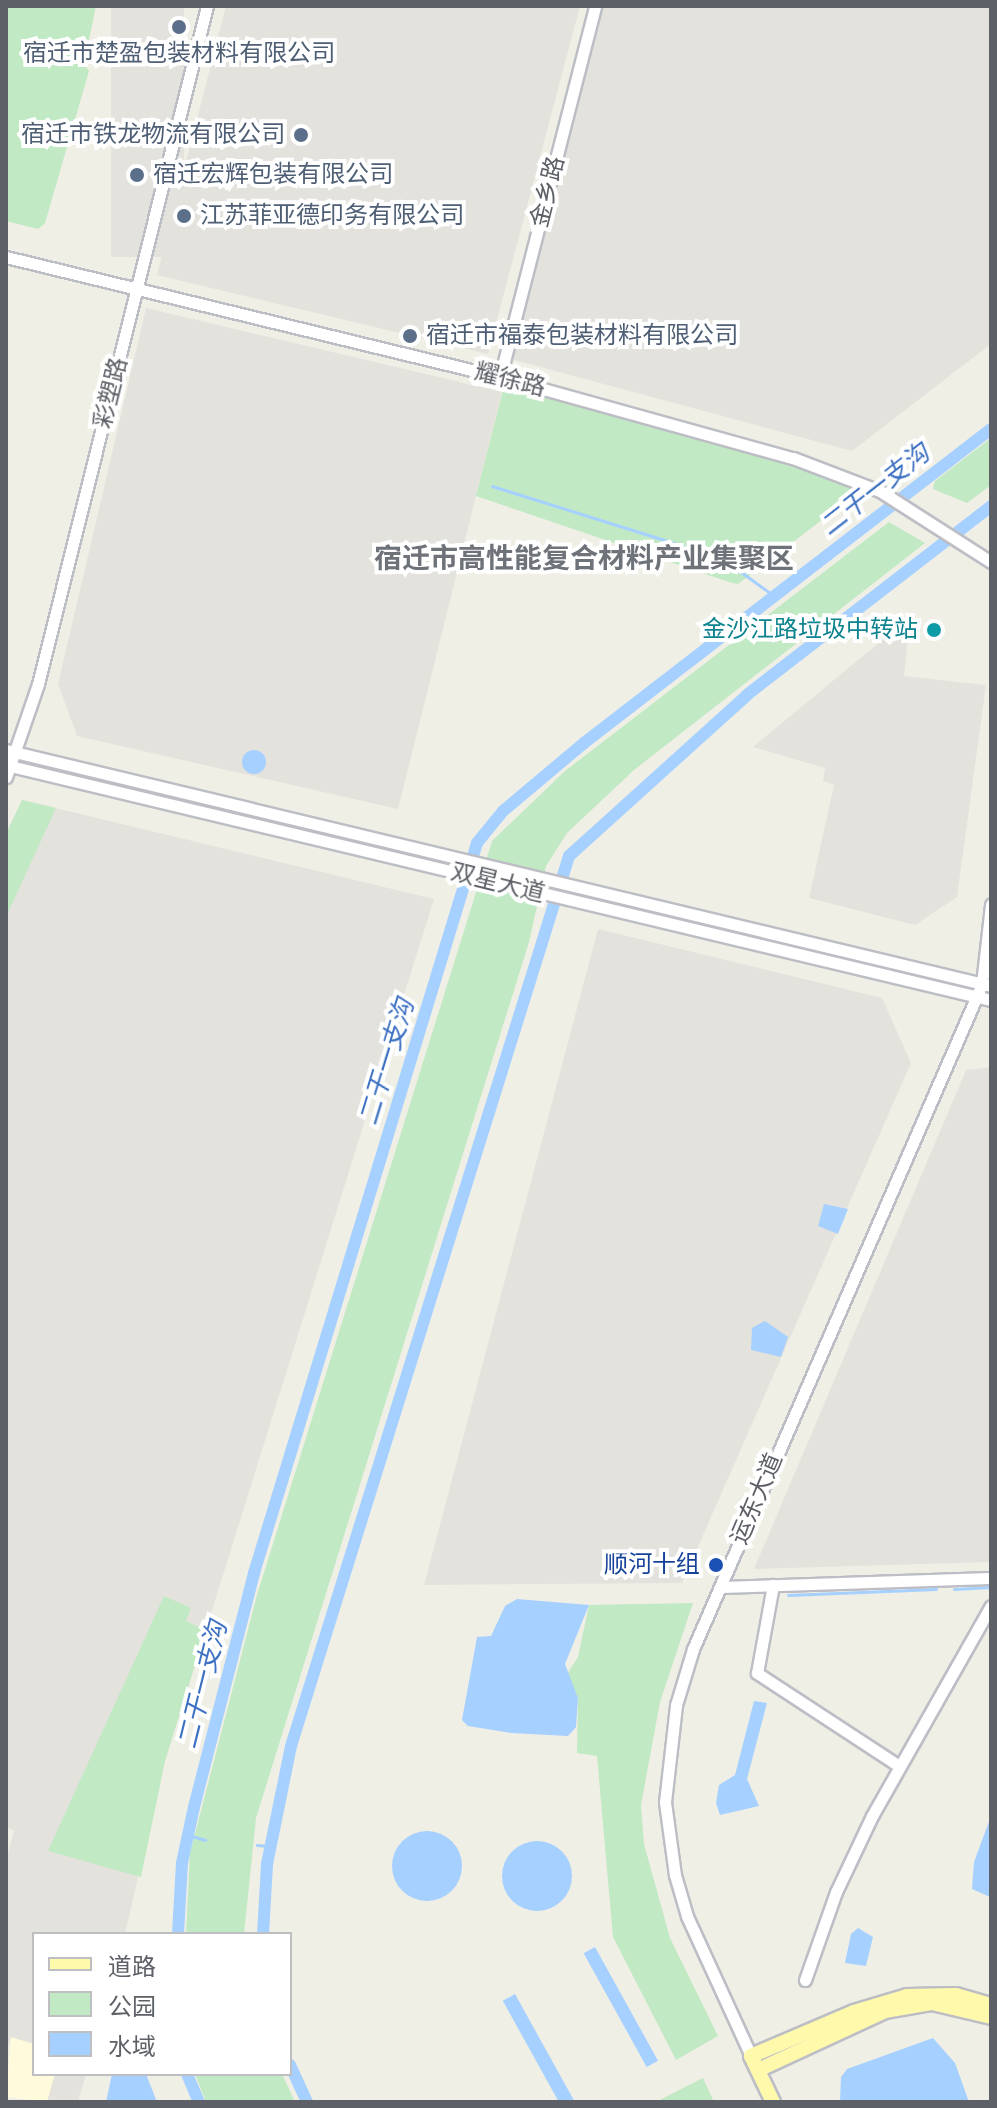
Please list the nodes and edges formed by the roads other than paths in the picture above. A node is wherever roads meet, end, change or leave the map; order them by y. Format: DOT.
graph roads {
  1 [pos="207,6"];
  2 [pos="595,6"];
  3 [pos="6,257"];
  4 [pos="137,288"];
  5 [pos="500,377"];
  6 [pos="991,562"];
  7 [pos="12,752"];
  8 [pos="8,769"];
  9 [pos="448,865"];
  10 [pos="590,899"];
  11 [pos="991,905"];
  12 [pos="987,985"];
  13 [pos="977,997"];
  14 [pos="991,1000"];
  15 [pos="991,1578"];
  16 [pos="773,1585"];
  17 [pos="720,1587"];
  18 [pos="991,1606"];
  19 [pos="899,1766"];
  20 [pos="805,1980"];
  21 [pos="991,2005"];
  22 [pos="991,2017"];
  23 [pos="751,2056"];
  24 [pos="758,2070"];
  25 [pos="773,2102"];
  1 -- 4 [label="street, 彩塑路"];
  2 -- 5 [label="street, 金乡路"];
  3 -- 4 [label="street, 耀徐路"];
  4 -- 5 [label="street, 耀徐路"];
  4 -- 7 [label="street, 彩塑路"];
  5 -- 6 [label="street, 耀徐路"];
  7 -- 8 [label="street, 彩塑路"];
  7 -- 9 [label="street, 双星大道"];
  8 -- 9 [label="street, 双星大道"];
  9 -- 10 [label="street"];
  10 -- 12 [label="street"];
  10 -- 13 [label="street"];
  11 -- 12 [label="street, 运东大道"];
  12 -- 13 [label="street, 运东大道"];
  13 -- 14 [label="street"];
  13 -- 17 [label="street, 运东大道"];
  15 -- 16 [label="street"];
  16 -- 17 [label="street"];
  16 -- 19 [label="street"];
  17 -- 23 [label="street, 运东大道"];
  18 -- 19 [label="street"];
  19 -- 20 [label="street"];
  21 -- 23 [label="main road"];
  22 -- 24 [label="main road"];
  23 -- 24 [label="main road, 运东大道"];
  24 -- 25 [label="main road, 运东大道"];
}
